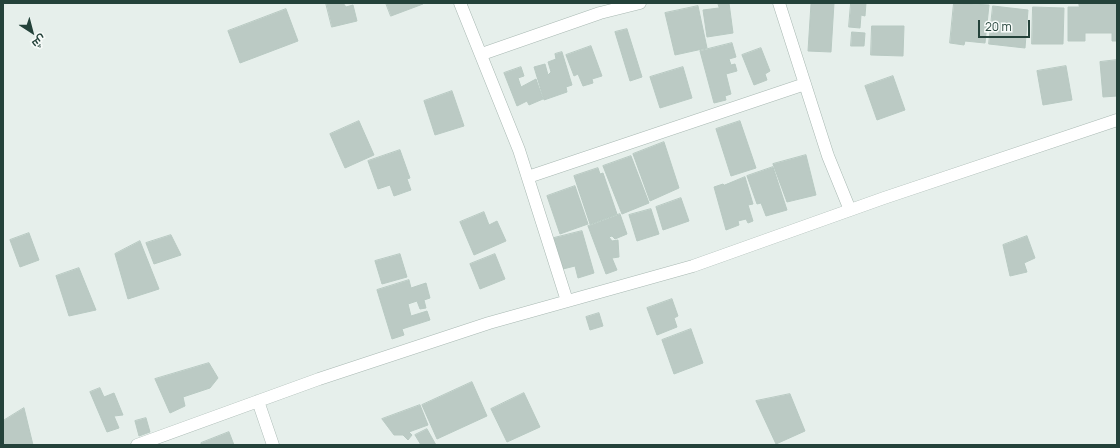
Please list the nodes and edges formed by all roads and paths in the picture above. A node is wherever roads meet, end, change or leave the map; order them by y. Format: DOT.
graph roads {
  1 [pos="460,3"];
  2 [pos="640,3"];
  3 [pos="778,3"];
  4 [pos="482,54"];
  5 [pos="805,84"];
  6 [pos="1117,120"];
  7 [pos="528,178"];
  8 [pos="850,210"];
  9 [pos="567,301"];
  10 [pos="258,401"];
  11 [pos="137,445"];
  12 [pos="273,445"];
  1 -- 4 [label="street"];
  2 -- 4 [label="street"];
  3 -- 5 [label="street"];
  4 -- 7 [label="street"];
  5 -- 7 [label="street"];
  5 -- 8 [label="street"];
  6 -- 8 [label="street"];
  7 -- 9 [label="street"];
  8 -- 9 [label="street"];
  9 -- 10 [label="street"];
  10 -- 11 [label="street"];
  10 -- 12 [label="street"];
}
